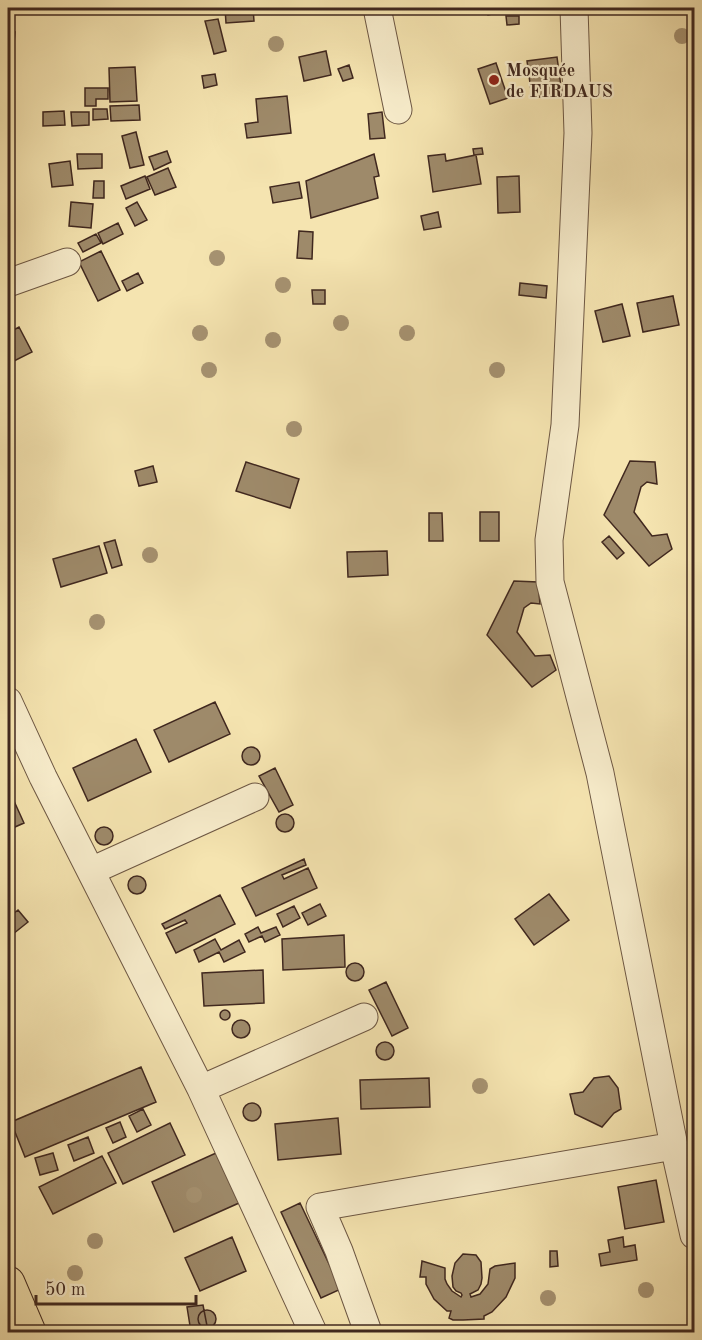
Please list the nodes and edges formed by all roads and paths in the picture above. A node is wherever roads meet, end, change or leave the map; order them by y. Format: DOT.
graph roads {
  1 [pos="377,8"];
  2 [pos="574,8"];
  3 [pos="398,110"];
  4 [pos="67,262"];
  5 [pos="8,283"];
  6 [pos="8,701"];
  7 [pos="255,797"];
  8 [pos="91,871"];
  9 [pos="364,1017"];
  10 [pos="201,1089"];
  11 [pos="674,1146"];
  12 [pos="694,1236"];
  13 [pos="9,1292"];
  14 [pos="29,1332"];
  15 [pos="313,1332"];
  16 [pos="368,1332"];
  1 -- 3 [label="street"];
  2 -- 11 [label="street"];
  4 -- 5 [label="street"];
  6 -- 8 [label="street"];
  7 -- 8 [label="street"];
  8 -- 10 [label="street"];
  9 -- 10 [label="street"];
  10 -- 15 [label="street"];
  11 -- 12 [label="street"];
  11 -- 16 [label="street"];
  13 -- 14 [label="highway"];
}
